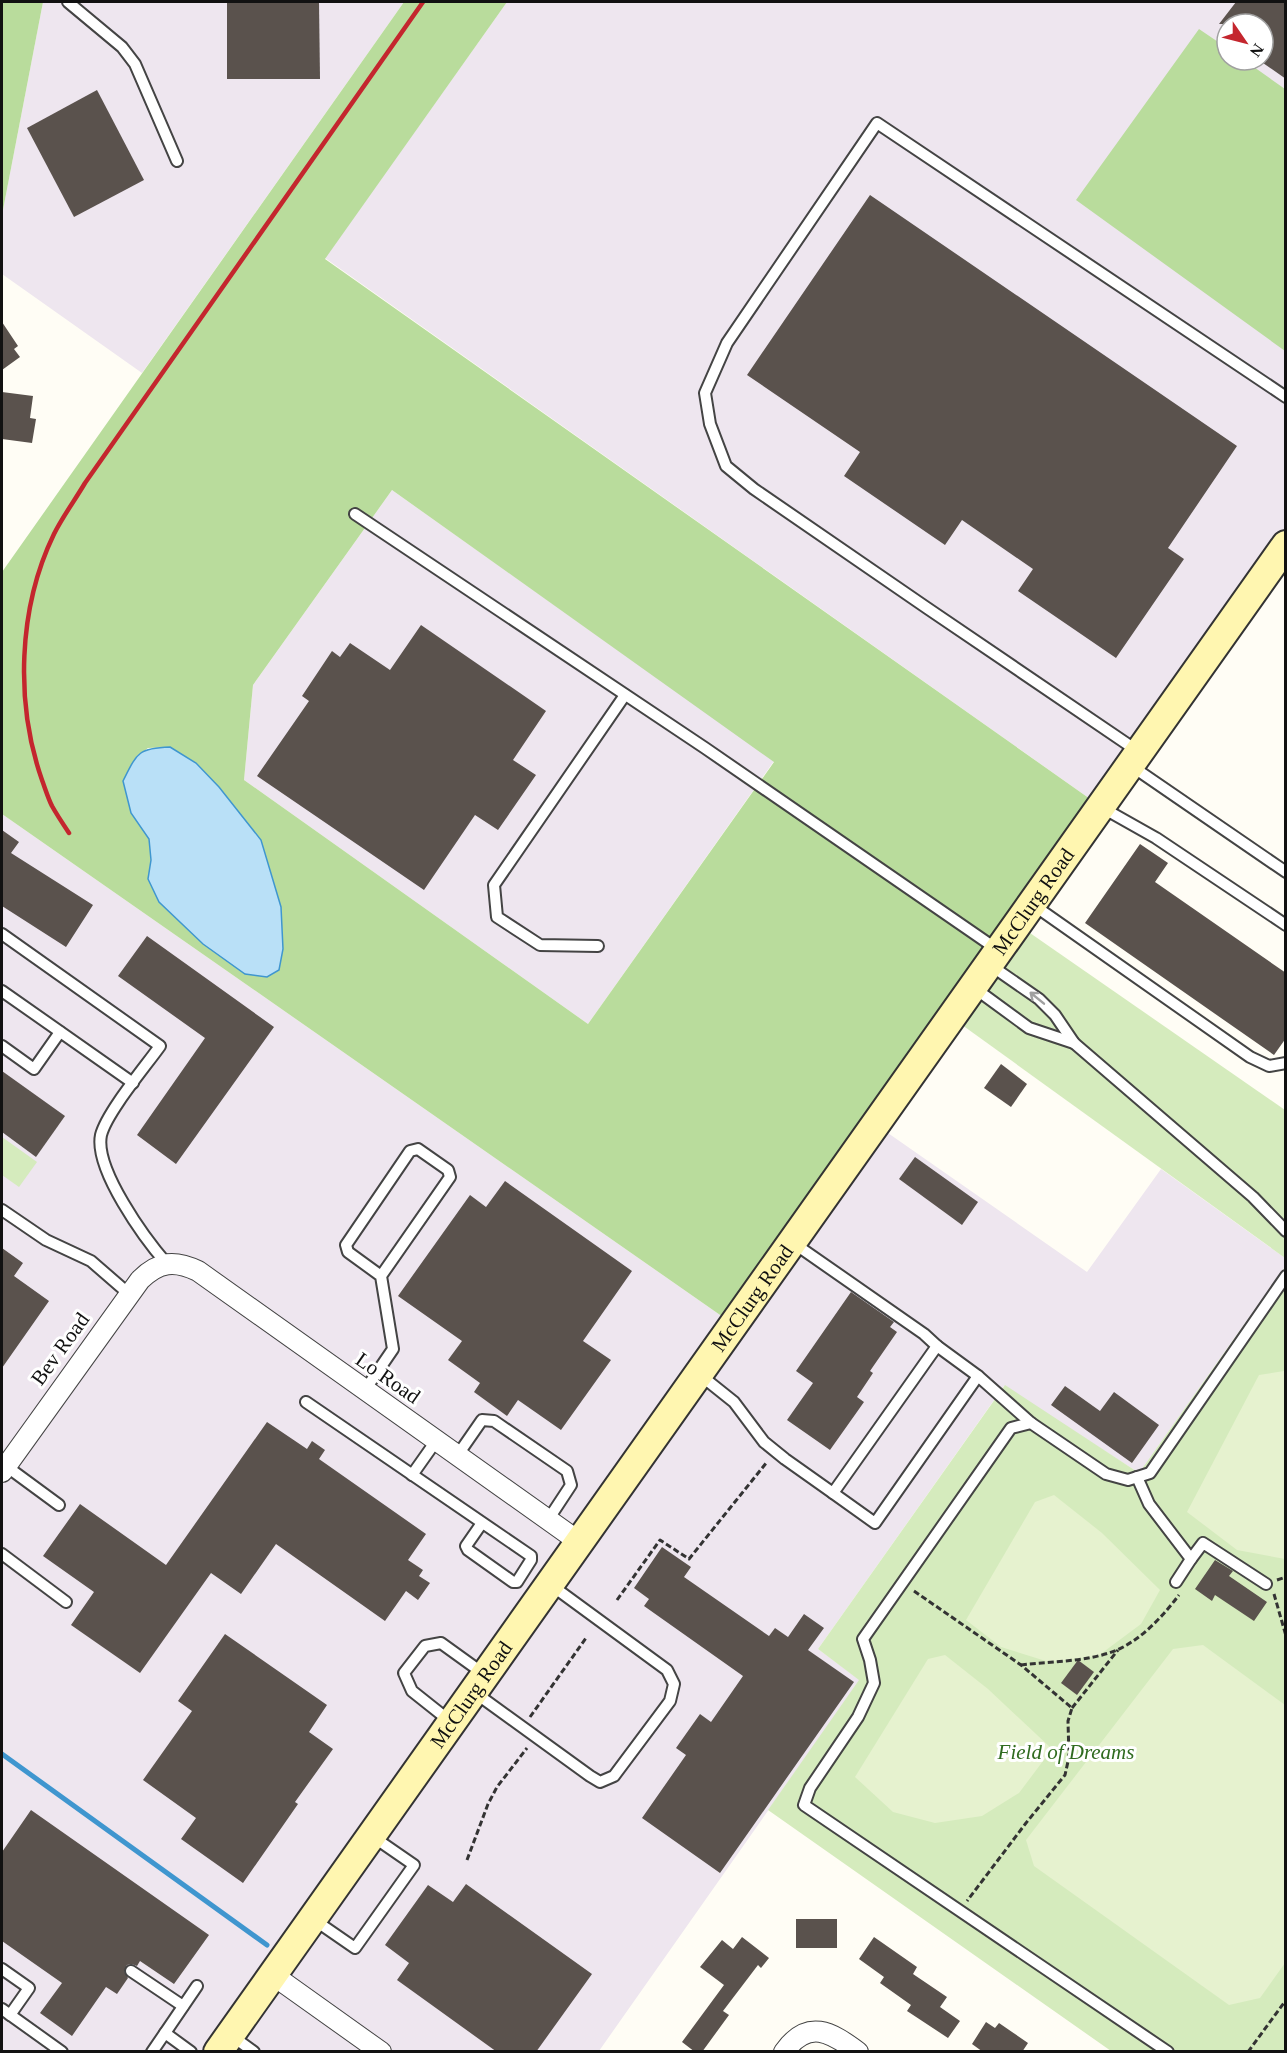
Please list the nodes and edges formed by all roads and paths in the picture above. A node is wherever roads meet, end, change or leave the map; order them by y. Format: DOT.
graph roads {
  1 [pos="69,2"];
  2 [pos="177,161"];
  3 [pos="1286,397"];
  4 [pos="355,514"];
  5 [pos="1282,557"];
  6 [pos="625,695"];
  7 [pos="1134,759"];
  8 [pos="1100,806"];
  9 [pos="1286,872"];
  10 [pos="1032,903"];
  11 [pos="1286,925"];
  12 [pos="2,934"];
  13 [pos="598,946"];
  14 [pos="987,967"];
  15 [pos="2,991"];
  16 [pos="60,1032"];
  17 [pos="1074,1043"];
  18 [pos="2,1046"];
  19 [pos="1286,1063"];
  20 [pos="133,1083"];
  21 [pos="2,1210"];
  22 [pos="1286,1231"];
  23 [pos="792,1242"];
  24 [pos="167,1264"];
  25 [pos="381,1276"];
  26 [pos="1286,1276"];
  27 [pos="129,1294"];
  28 [pos="937,1346"];
  29 [pos="699,1373"];
  30 [pos="978,1376"];
  31 [pos="365,1390"];
  32 [pos="306,1402"];
  33 [pos="1032,1423"];
  34 [pos="436,1441"];
  35 [pos="776,1452"];
  36 [pos="457,1455"];
  37 [pos="3,1468"];
  38 [pos="412,1475"];
  39 [pos="1137,1477"];
  40 [pos="833,1493"];
  41 [pos="59,1505"];
  42 [pos="548,1520"];
  43 [pos="482,1523"];
  44 [pos="579,1541"];
  45 [pos="2,1554"];
  46 [pos="1191,1559"];
  47 [pos="1176,1582"];
  48 [pos="549,1583"];
  49 [pos="902,1583"];
  50 [pos="1266,1584"];
  51 [pos="618,1600"];
  52 [pos="66,1602"];
  53 [pos="1286,1636"];
  54 [pos="586,1638"];
  55 [pos="1119,1649"];
  56 [pos="1021,1665"];
  57 [pos="479,1682"];
  58 [pos="1072,1708"];
  59 [pos="528,1720"];
  60 [pos="451,1722"];
  61 [pos="531,1741"];
  62 [pos="371,1835"];
  63 [pos="467,1860"];
  64 [pos="960,1910"];
  65 [pos="312,1918"];
  66 [pos="2,1969"];
  67 [pos="131,1971"];
  68 [pos="273,1975"];
  69 [pos="198,1986"];
  70 [pos="1286,2000"];
  71 [pos="183,2007"];
  72 [pos="6,2012"];
  73 [pos="165,2033"];
  74 [pos="224,2043"];
  75 [pos="62,2052"];
  76 [pos="152,2052"];
  77 [pos="191,2052"];
  78 [pos="254,2052"];
  79 [pos="381,2052"];
  80 [pos="784,2052"];
  81 [pos="858,2052"];
  82 [pos="1168,2052"];
  83 [pos="1248,2052"];
  1 -- 2 [label="lane"];
  3 -- 7 [label="lane"];
  4 -- 6 [label="lane"];
  5 -- 7 [label="street, McClurg Road"];
  6 -- 13 [label="lane"];
  6 -- 14 [label="lane"];
  7 -- 8 [label="street, McClurg Road"];
  7 -- 9 [label="lane"];
  8 -- 10 [label="street, McClurg Road"];
  8 -- 11 [label="lane"];
  10 -- 14 [label="street, McClurg Road"];
  10 -- 19 [label="lane"];
  12 -- 20 [label="lane"];
  17 -- 14 [label="lane, one-way"];
  14 -- 17 [label="lane"];
  14 -- 23 [label="street, McClurg Road"];
  15 -- 16 [label="lane"];
  16 -- 18 [label="lane"];
  16 -- 20 [label="lane"];
  17 -- 22 [label="lane"];
  20 -- 24 [label="lane"];
  21 -- 27 [label="lane"];
  23 -- 28 [label="lane"];
  23 -- 29 [label="street, McClurg Road"];
  24 -- 27 [label="street, Bev Road"];
  24 -- 31 [label="street, Lo Road"];
  25 -- 25 [label="lane"];
  25 -- 31 [label="lane"];
  26 -- 39 [label="lane"];
  27 -- 37 [label="street, Bev Road"];
  28 -- 30 [label="lane"];
  28 -- 40 [label="lane"];
  29 -- 35 [label="lane"];
  29 -- 44 [label="street, McClurg Road"];
  30 -- 33 [label="lane"];
  30 -- 40 [label="lane"];
  31 -- 34 [label="street, Lo Road"];
  32 -- 38 [label="lane"];
  33 -- 39 [label="lane"];
  33 -- 49 [label="lane"];
  34 -- 36 [label="street, Lo Road"];
  34 -- 38 [label="lane"];
  35 -- 40 [label="lane"];
  35 -- 51 [label="path"];
  36 -- 42 [label="street, Lo Road"];
  36 -- 42 [label="lane"];
  37 -- 41 [label="lane"];
  38 -- 43 [label="lane"];
  39 -- 46 [label="lane"];
  42 -- 44 [label="street, Lo Road"];
  43 -- 43 [label="lane"];
  44 -- 48 [label="street, McClurg Road"];
  45 -- 52 [label="lane"];
  46 -- 47 [label="lane"];
  46 -- 50 [label="lane"];
  47 -- 55 [label="path"];
  48 -- 57 [label="street, McClurg Road"];
  48 -- 57 [label="lane"];
  49 -- 56 [label="path"];
  49 -- 64 [label="lane"];
  50 -- 53 [label="path"];
  54 -- 59 [label="path"];
  55 -- 56 [label="path"];
  55 -- 58 [label="path"];
  56 -- 58 [label="path"];
  57 -- 60 [label="street, McClurg Road"];
  57 -- 60 [label="lane"];
  58 -- 64 [label="path"];
  60 -- 62 [label="street, McClurg Road"];
  61 -- 63 [label="path"];
  62 -- 65 [label="street, McClurg Road"];
  62 -- 65 [label="lane"];
  64 -- 82 [label="lane"];
  65 -- 68 [label="street, McClurg Road"];
  66 -- 72 [label="lane"];
  67 -- 71 [label="lane"];
  68 -- 74 [label="street, McClurg Road"];
  68 -- 79 [label="street"];
  69 -- 71 [label="lane"];
  70 -- 83 [label="path"];
  71 -- 73 [label="lane"];
  72 -- 75 [label="lane"];
  73 -- 76 [label="lane"];
  73 -- 77 [label="lane"];
  74 -- 78 [label="lane"];
  80 -- 81 [label="street"];
}
